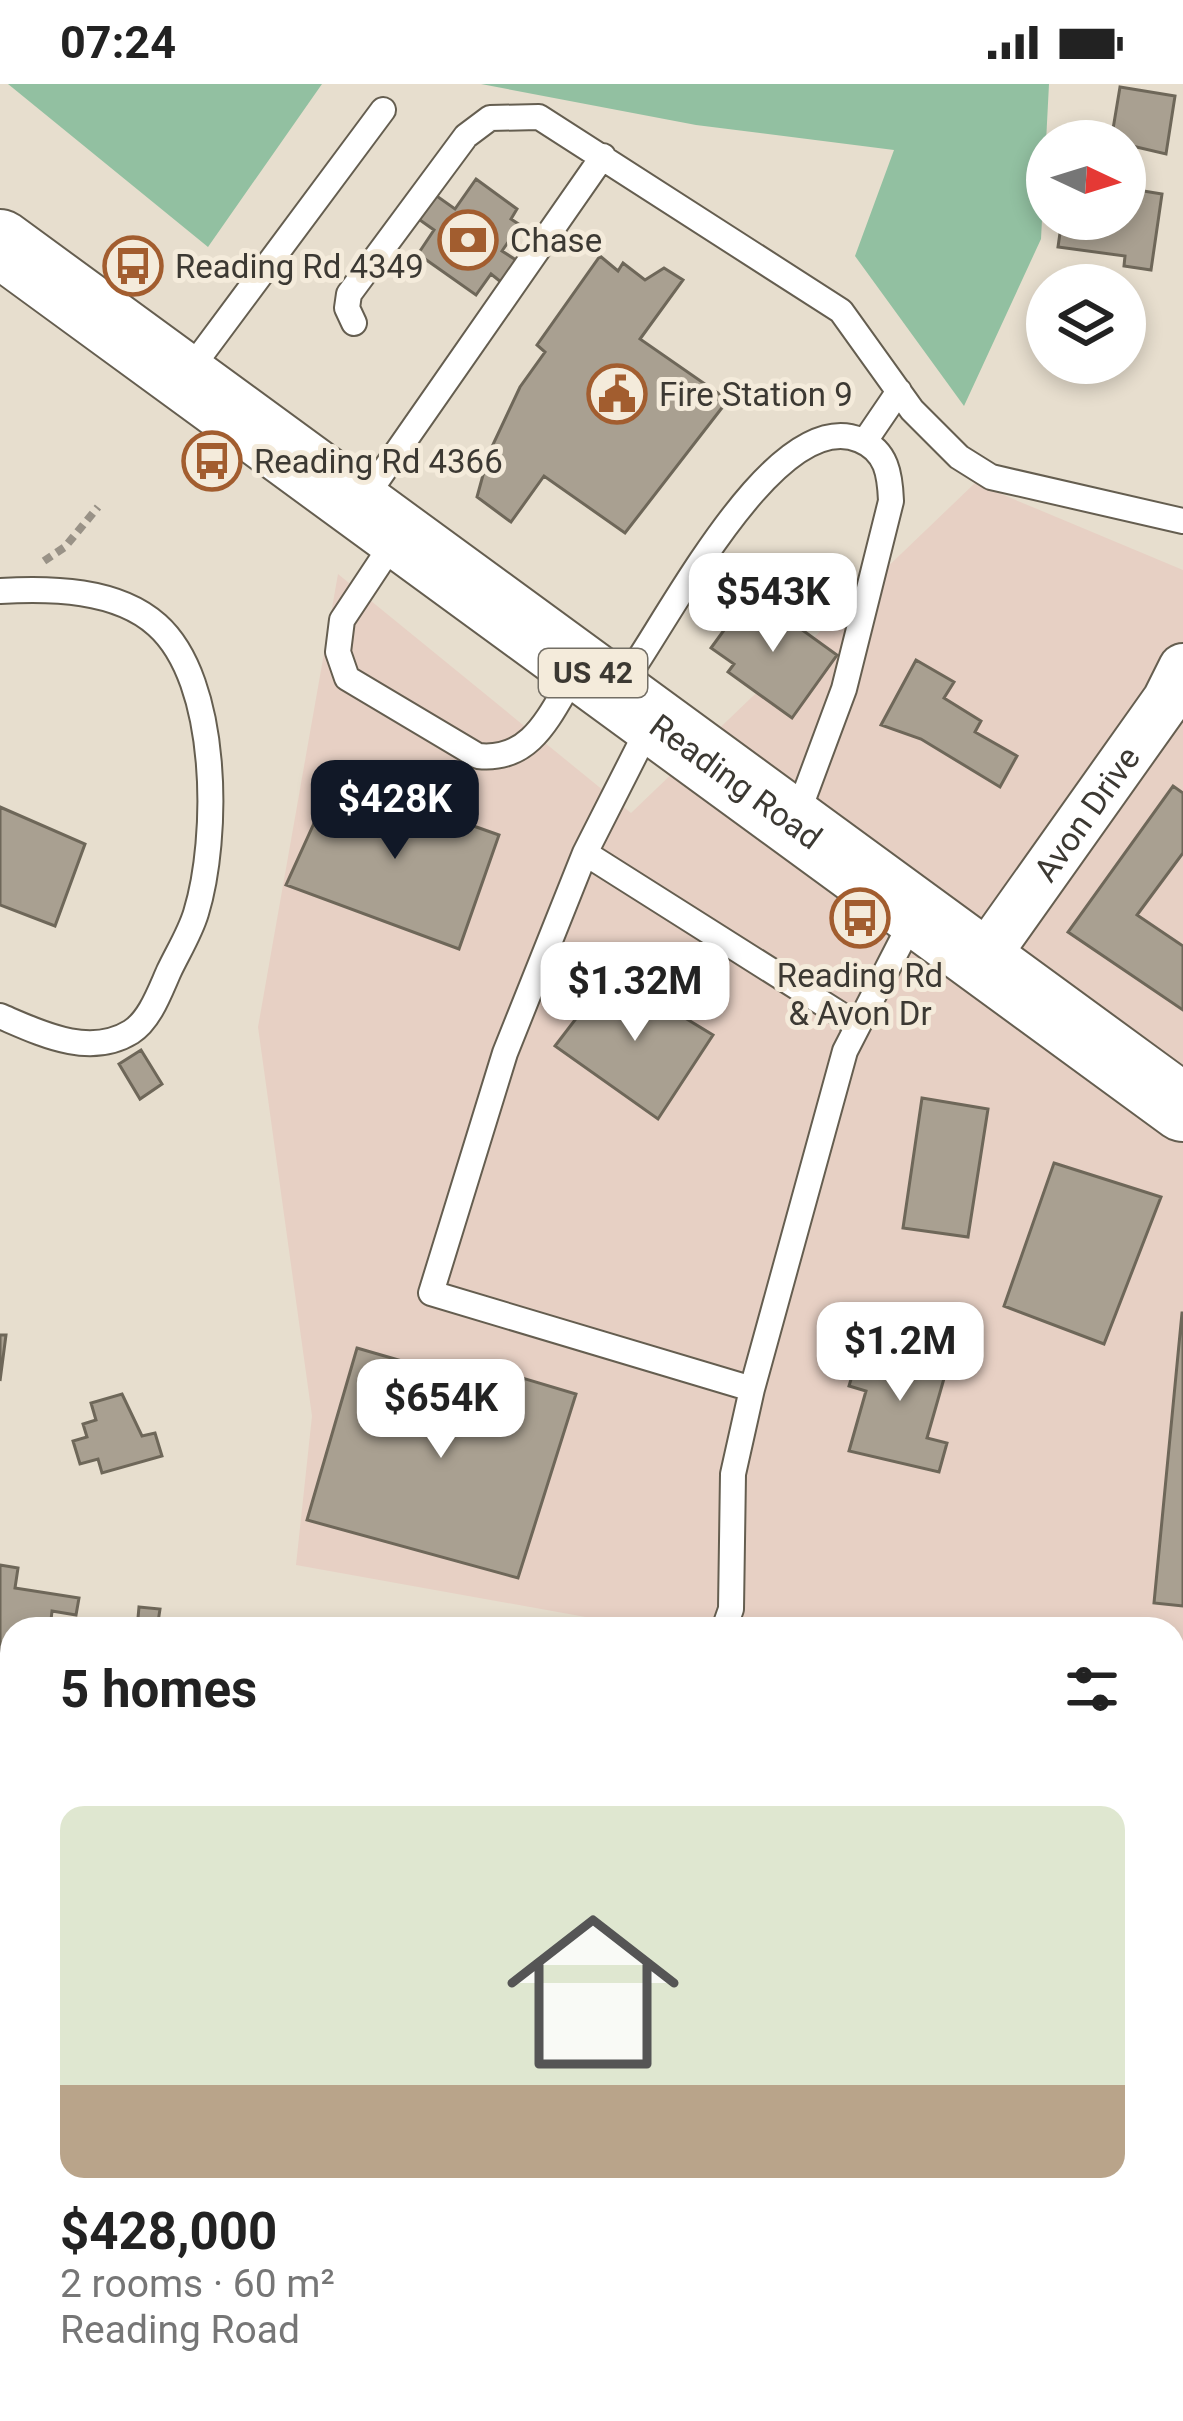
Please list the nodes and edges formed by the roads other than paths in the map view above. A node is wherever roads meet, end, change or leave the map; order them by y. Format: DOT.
graph roads {
  1 [pos="383,110"];
  2 [pos="603,155"];
  3 [pos="0,243"];
  4 [pos="354,323"];
  5 [pos="184,376"];
  6 [pos="898,391"];
  7 [pos="865,441"];
  8 [pos="381,518"];
  9 [pos="1183,520"];
  10 [pos="0,592"];
  11 [pos="1183,668"];
  12 [pos="617,691"];
  13 [pos="795,820"];
  14 [pos="586,853"];
  15 [pos="918,910"];
  16 [pos="984,958"];
  17 [pos="0,1016"];
  18 [pos="857,1025"];
  19 [pos="1183,1108"];
  20 [pos="752,1389"];
  21 [pos="728,1617"];
  1 -- 5 [label="lane"];
  2 -- 4 [label="lane"];
  2 -- 6 [label="lane"];
  2 -- 8 [label="lane"];
  3 -- 5 [label="main road, Reading Road / US 42"];
  5 -- 8 [label="main road, Reading Road / US 42"];
  6 -- 7 [label="lane"];
  6 -- 9 [label="lane"];
  7 -- 12 [label="lane"];
  7 -- 13 [label="lane"];
  8 -- 12 [label="main road, Reading Road / US 42"];
  8 -- 12 [label="lane"];
  10 -- 17 [label="lane"];
  11 -- 16 [label="street, Avon Drive"];
  12 -- 13 [label="main road, Reading Road / US 42"];
  12 -- 14 [label="lane"];
  13 -- 15 [label="main road, Reading Road / US 42"];
  14 -- 18 [label="lane"];
  14 -- 20 [label="lane"];
  15 -- 16 [label="main road, Reading Road / US 42"];
  15 -- 18 [label="lane"];
  16 -- 19 [label="main road, Reading Road / US 42"];
  18 -- 20 [label="lane"];
  20 -- 21 [label="lane"];
}
